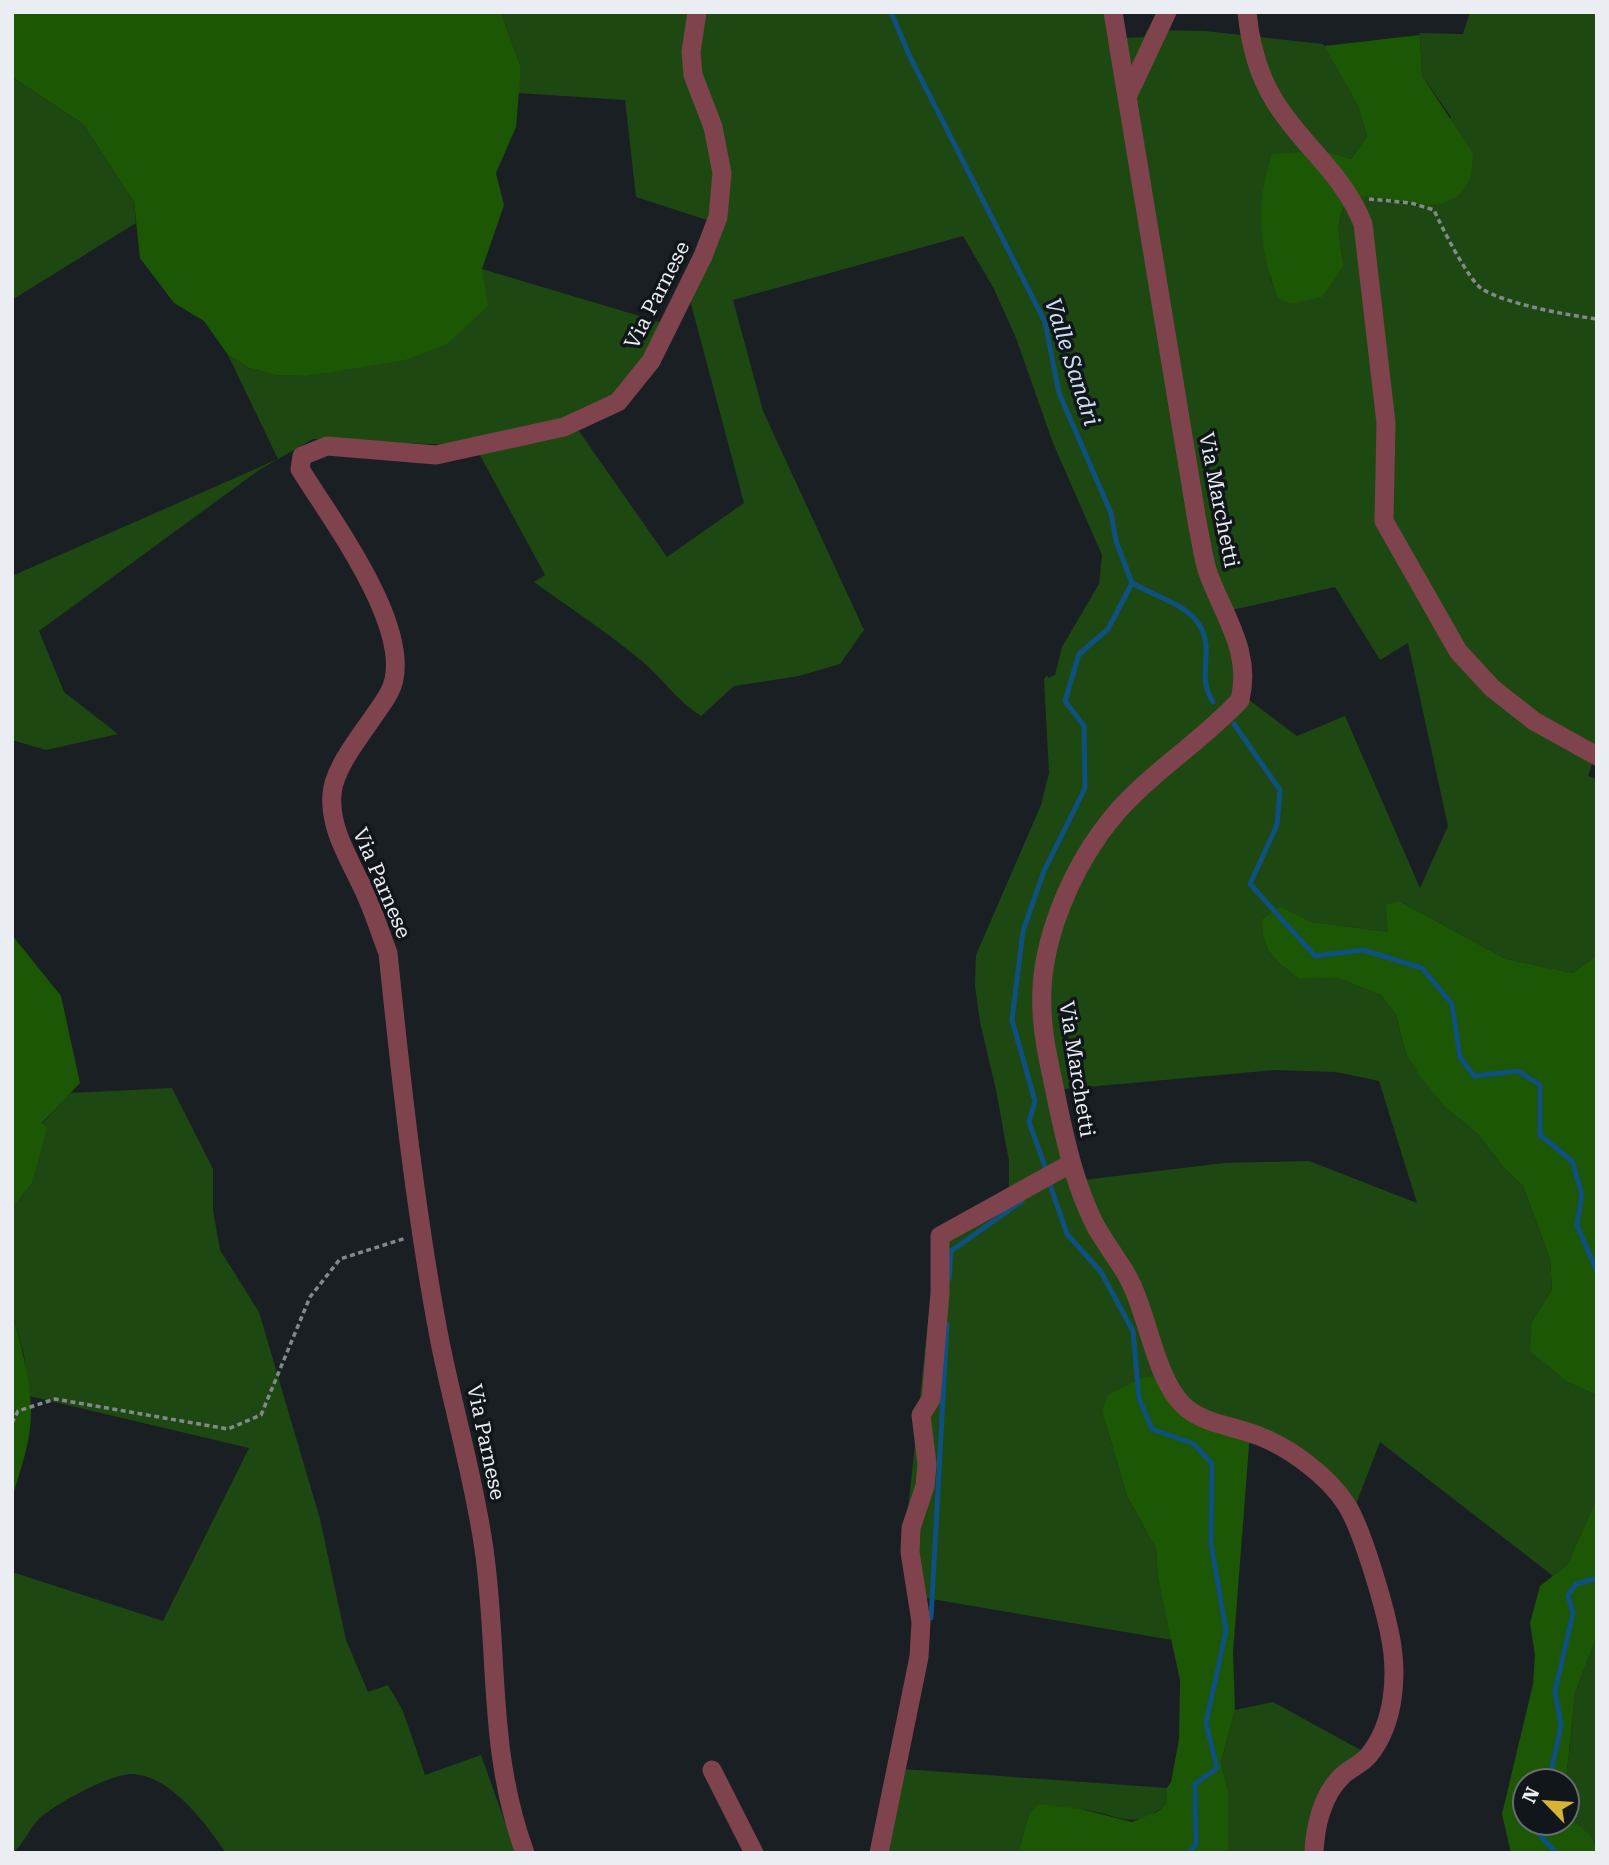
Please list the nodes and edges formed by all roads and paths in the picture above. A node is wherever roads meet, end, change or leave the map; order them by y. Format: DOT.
graph roads {
  1 [pos="697,12"];
  2 [pos="1113,12"];
  3 [pos="1167,12"];
  4 [pos="1247,12"];
  5 [pos="1127,97"];
  6 [pos="1353,198"];
  7 [pos="1597,319"];
  8 [pos="1597,756"];
  9 [pos="1062,1168"];
  10 [pos="424,1236"];
  11 [pos="12,1423"];
  12 [pos="712,1770"];
  13 [pos="526,1853"];
  14 [pos="754,1853"];
  15 [pos="879,1853"];
  16 [pos="1314,1853"];
  1 -- 10 [label="street, Via Parnese"];
  2 -- 5 [label="street, Via Marchetti"];
  3 -- 5 [label="street"];
  4 -- 6 [label="street"];
  5 -- 9 [label="street, Via Marchetti"];
  6 -- 7 [label="path"];
  6 -- 8 [label="street"];
  9 -- 15 [label="street"];
  9 -- 16 [label="street, Via Marchetti"];
  10 -- 11 [label="path"];
  10 -- 13 [label="street, Via Parnese"];
  12 -- 14 [label="street"];
}
